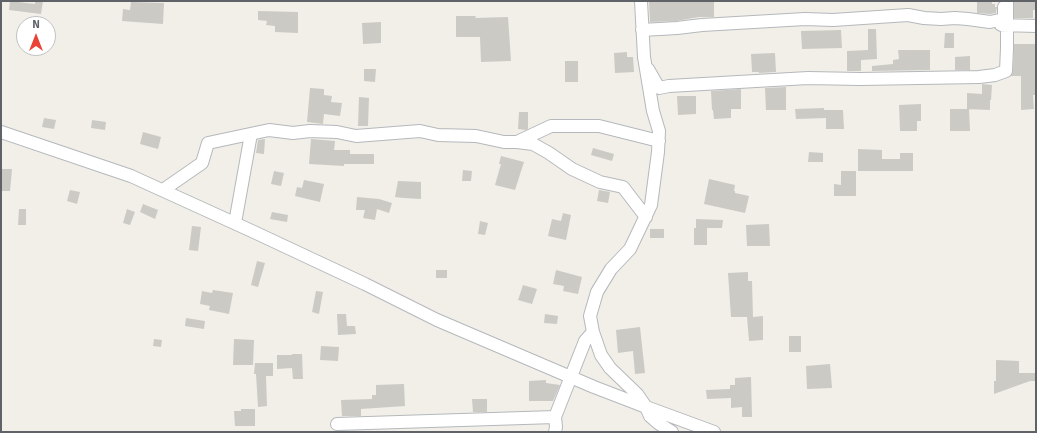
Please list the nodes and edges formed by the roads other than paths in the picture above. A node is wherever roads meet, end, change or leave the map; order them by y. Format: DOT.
graph roads {
  1 [pos="641,1"];
  2 [pos="1004,1"];
  3 [pos="1007,1"];
  4 [pos="972,24"];
  5 [pos="1008,25"];
  6 [pos="1036,26"];
  7 [pos="642,30"];
  8 [pos="645,65"];
  9 [pos="1,132"];
  10 [pos="251,134"];
  11 [pos="659,141"];
  12 [pos="517,142"];
  13 [pos="163,190"];
  14 [pos="646,217"];
  15 [pos="235,223"];
  16 [pos="593,332"];
  17 [pos="571,377"];
  18 [pos="646,407"];
  19 [pos="555,417"];
  20 [pos="338,424"];
  21 [pos="555,432"];
  22 [pos="672,432"];
  23 [pos="714,432"];
  1 -- 7 [label="street"];
  2 -- 7 [label="street"];
  3 -- 5 [label="street"];
  4 -- 5 [label="street"];
  5 -- 6 [label="street"];
  5 -- 8 [label="street"];
  7 -- 8 [label="street"];
  8 -- 11 [label="street"];
  9 -- 13 [label="street"];
  10 -- 12 [label="street"];
  10 -- 13 [label="street"];
  10 -- 15 [label="street"];
  11 -- 12 [label="street"];
  11 -- 14 [label="street"];
  12 -- 14 [label="street"];
  13 -- 15 [label="street"];
  14 -- 16 [label="street"];
  15 -- 17 [label="street"];
  16 -- 17 [label="street"];
  16 -- 18 [label="street"];
  17 -- 18 [label="street"];
  17 -- 19 [label="street"];
  18 -- 22 [label="street"];
  18 -- 23 [label="street"];
  19 -- 20 [label="street"];
  19 -- 21 [label="street"];
}
